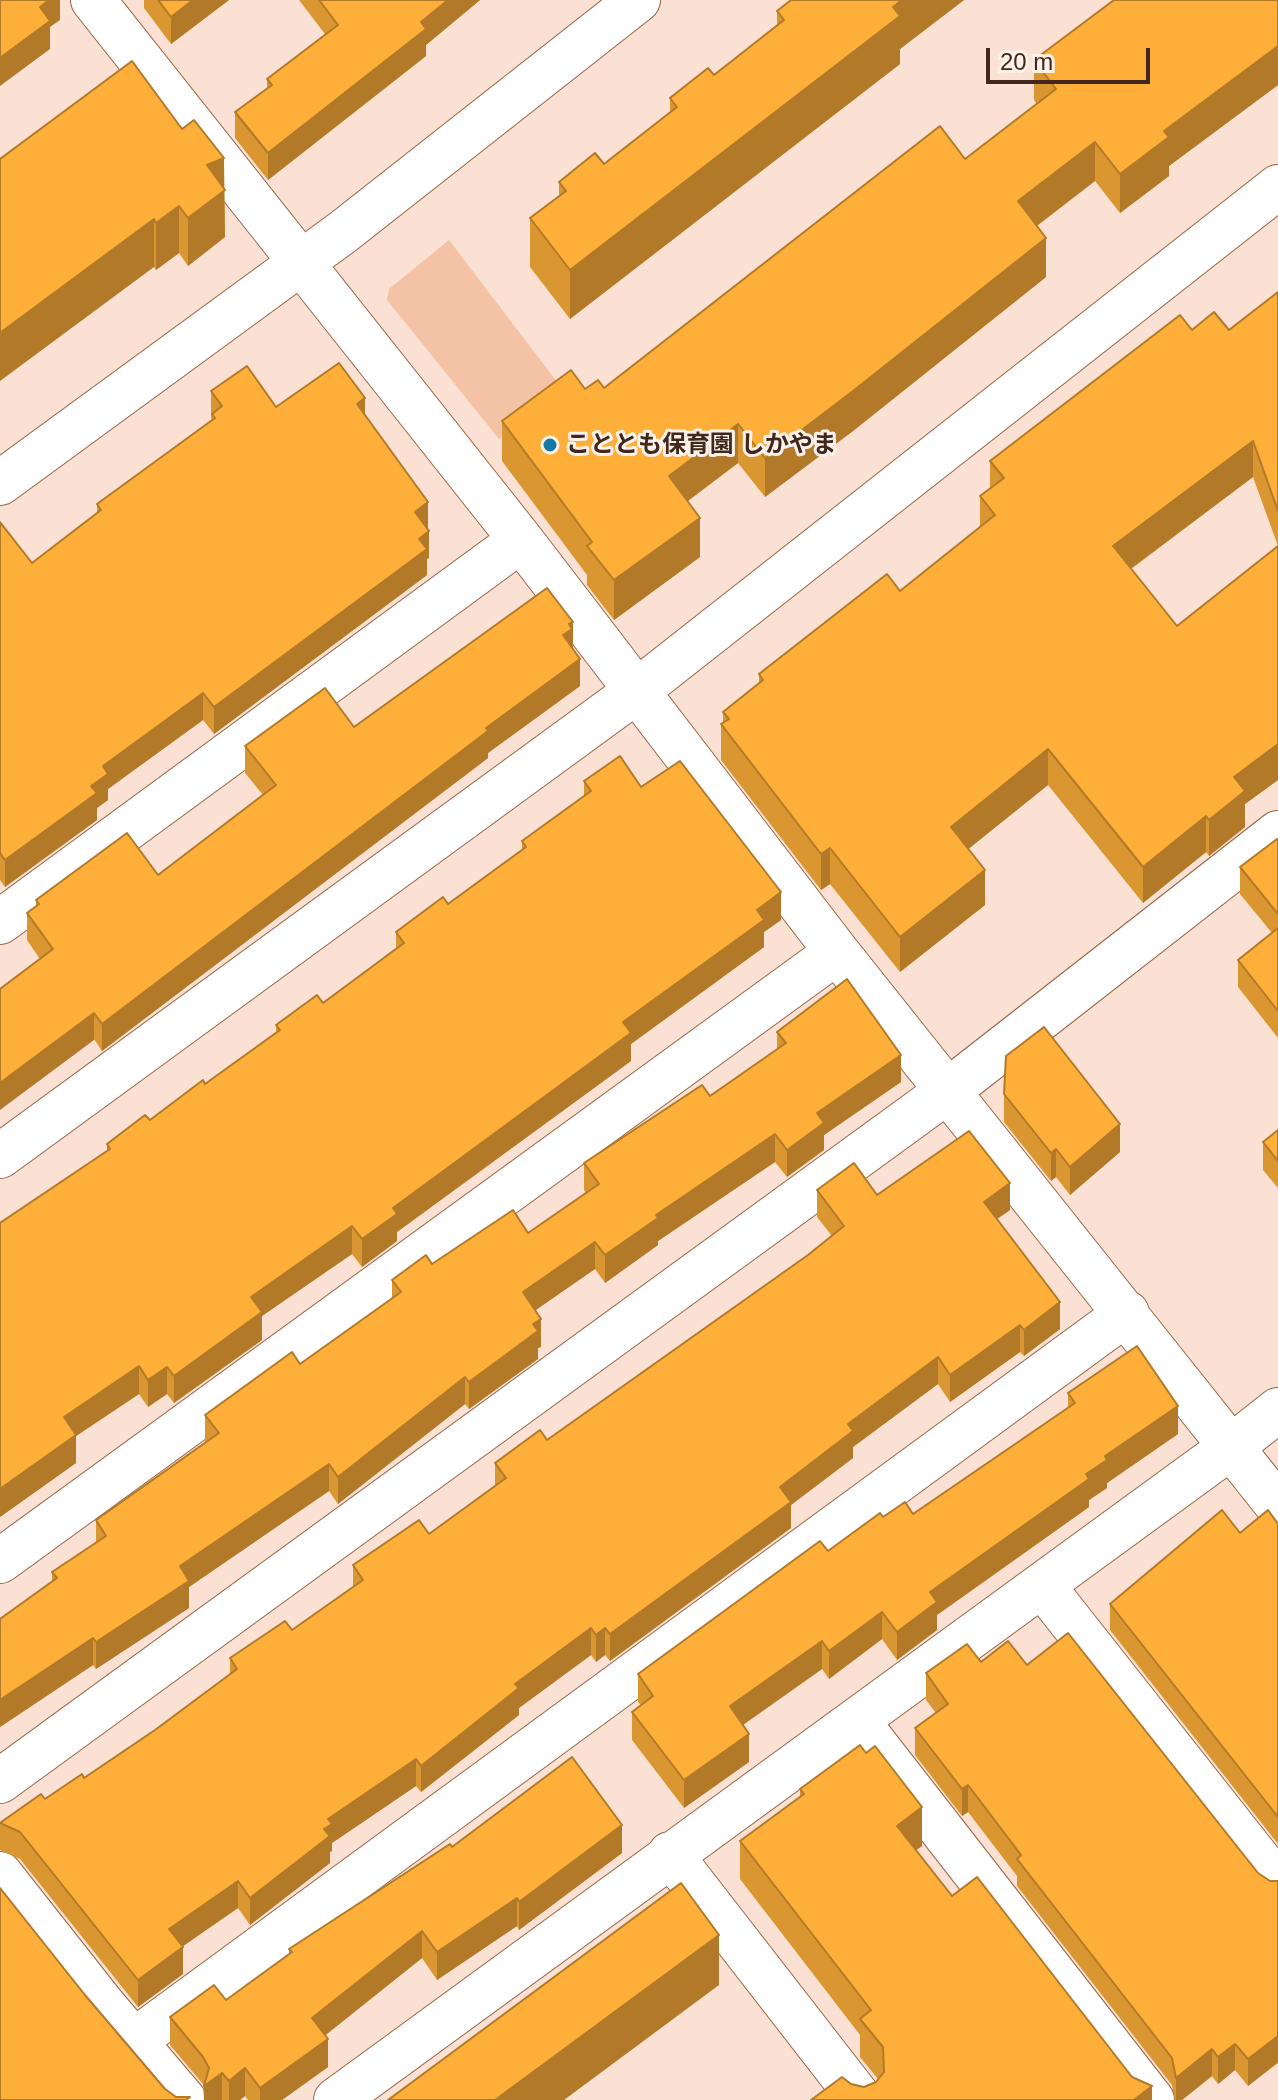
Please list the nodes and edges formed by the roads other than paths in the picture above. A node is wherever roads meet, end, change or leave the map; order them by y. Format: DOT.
graph roads {
  1 [pos="93,0"];
  2 [pos="638,0"];
  3 [pos="1278,187"];
  4 [pos="301,263"];
  5 [pos="0,483"];
  6 [pos="521,540"];
  7 [pos="638,690"];
  8 [pos="1278,833"];
  9 [pos="0,922"];
  10 [pos="837,952"];
  11 [pos="949,1090"];
  12 [pos="0,1156"];
  13 [pos="1127,1313"];
  14 [pos="1278,1410"];
  15 [pos="1231,1447"];
  16 [pos="1278,1506"];
  17 [pos="0,1561"];
  18 [pos="1042,1585"];
  19 [pos="857,1721"];
  20 [pos="0,1781"];
  21 [pos="670,1854"];
  22 [pos="0,1874"];
  23 [pos="1278,1884"];
  24 [pos="135,2040"];
  25 [pos="184,2100"];
  26 [pos="336,2100"];
  27 [pos="861,2100"];
  28 [pos="1152,2100"];
  1 -- 4 [label="street"];
  2 -- 4 [label="street"];
  3 -- 7 [label="street"];
  4 -- 5 [label="street"];
  4 -- 6 [label="street"];
  6 -- 7 [label="street"];
  6 -- 9 [label="street"];
  7 -- 10 [label="street"];
  7 -- 12 [label="street"];
  8 -- 11 [label="street"];
  10 -- 11 [label="street"];
  10 -- 17 [label="street"];
  11 -- 13 [label="street"];
  11 -- 20 [label="street"];
  13 -- 15 [label="street"];
  13 -- 24 [label="street"];
  14 -- 15 [label="street"];
  15 -- 16 [label="street"];
  15 -- 18 [label="street"];
  18 -- 19 [label="street"];
  18 -- 23 [label="street"];
  19 -- 21 [label="street"];
  19 -- 28 [label="street"];
  21 -- 26 [label="street"];
  21 -- 27 [label="street"];
  22 -- 24 [label="street"];
  24 -- 25 [label="street"];
}
